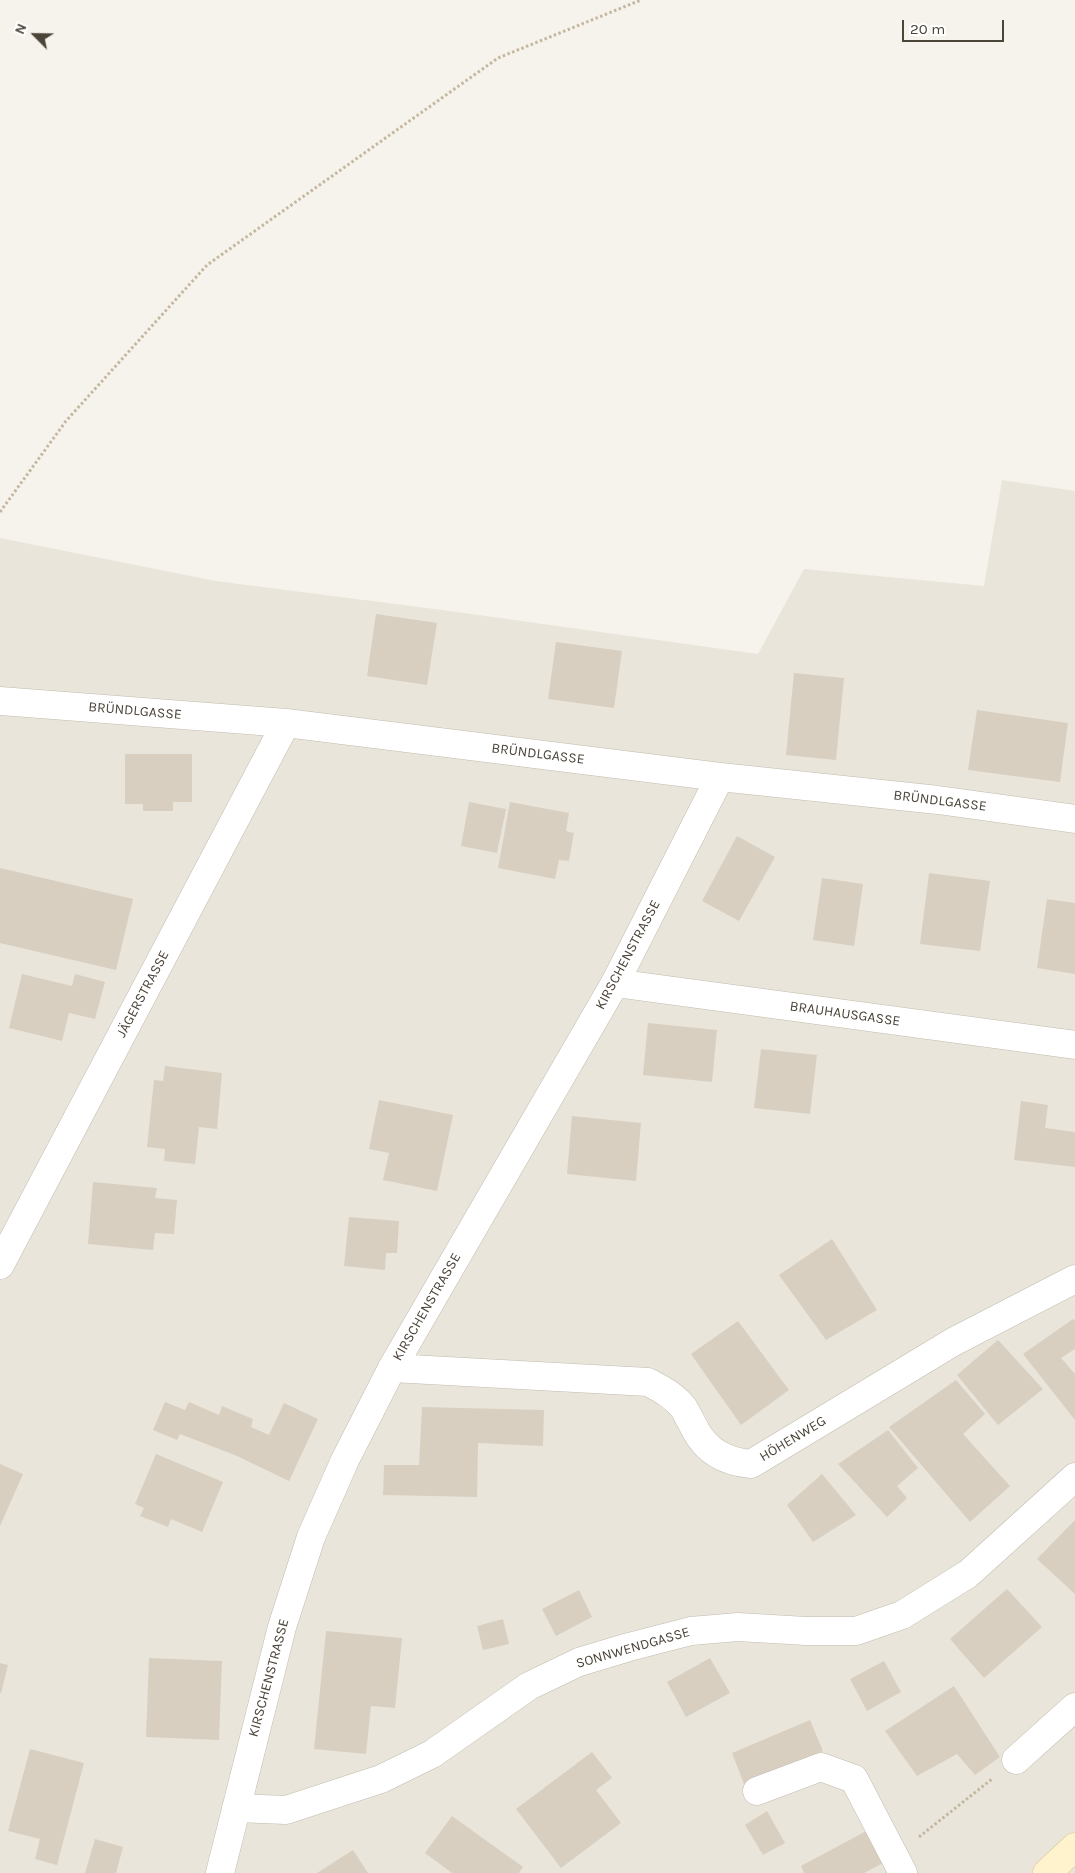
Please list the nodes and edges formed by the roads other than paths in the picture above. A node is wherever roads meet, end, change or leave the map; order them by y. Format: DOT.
graph roads {
  1 [pos="0,701"];
  2 [pos="286,723"];
  3 [pos="720,777"];
  4 [pos="1075,819"];
  5 [pos="615,983"];
  6 [pos="1075,1044"];
  7 [pos="0,1265"];
  8 [pos="1075,1279"];
  9 [pos="392,1368"];
  10 [pos="1075,1477"];
  11 [pos="1075,1707"];
  12 [pos="1016,1760"];
  13 [pos="757,1791"];
  14 [pos="236,1808"];
  15 [pos="1075,1847"];
  16 [pos="898,1865"];
  17 [pos="220,1873"];
  18 [pos="1047,1873"];
  1 -- 2 [label="street, BRÜNDLGASSE"];
  2 -- 3 [label="street, BRÜNDLGASSE"];
  2 -- 7 [label="street, JÄGERSTRASSE"];
  3 -- 4 [label="street, BRÜNDLGASSE"];
  3 -- 5 [label="street, KIRSCHENSTRASSE"];
  5 -- 6 [label="street, BRAUHAUSGASSE"];
  5 -- 9 [label="street, KIRSCHENSTRASSE"];
  8 -- 9 [label="street, HÖHENWEG"];
  9 -- 14 [label="street, KIRSCHENSTRASSE"];
  10 -- 14 [label="street, SONNWENDGASSE"];
  11 -- 12 [label="street"];
  13 -- 16 [label="street"];
  14 -- 17 [label="street, KIRSCHENSTRASSE"];
  15 -- 18 [label="main road"];
}
